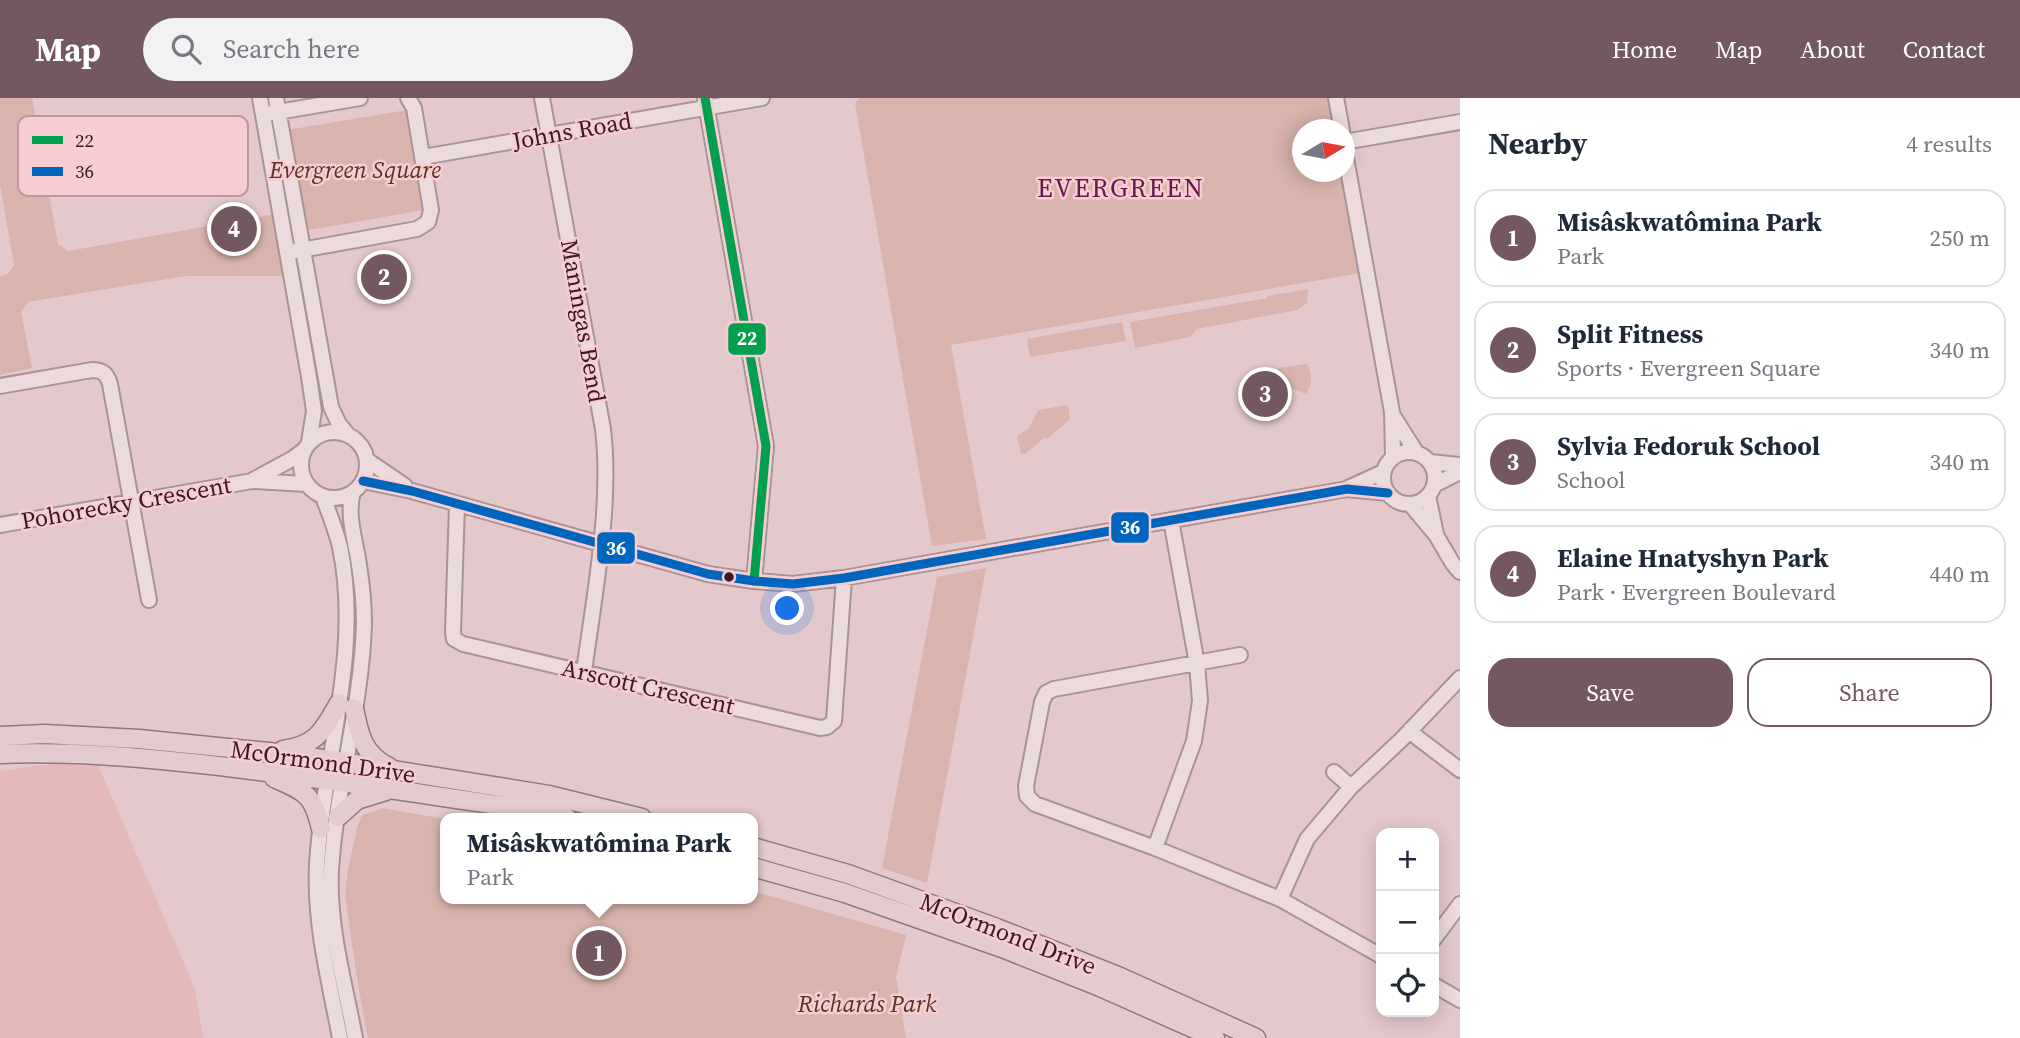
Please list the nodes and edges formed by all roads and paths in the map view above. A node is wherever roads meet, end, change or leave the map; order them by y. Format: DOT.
graph roads {
  1 [pos="260,98"];
  2 [pos="360,98"];
  3 [pos="408,98"];
  4 [pos="542,98"];
  5 [pos="762,98"];
  6 [pos="1336,98"];
  7 [pos="706,103"];
  8 [pos="277,105"];
  9 [pos="263,115"];
  10 [pos="1340,119"];
  11 [pos="1460,122"];
  12 [pos="548,136"];
  13 [pos="1355,142"];
  14 [pos="423,157"];
  15 [pos="1352,182"];
  16 [pos="304,249"];
  17 [pos="288,252"];
  18 [pos="0,386"];
  19 [pos="1392,412"];
  20 [pos="348,435"];
  21 [pos="307,446"];
  22 [pos="1416,452"];
  23 [pos="1393,456"];
  24 [pos="367,460"];
  25 [pos="1430,462"];
  26 [pos="1460,465"];
  27 [pos="1383,472"];
  28 [pos="1460,472"];
  29 [pos="252,481"];
  30 [pos="306,484"];
  31 [pos="358,487"];
  32 [pos="1347,489"];
  33 [pos="412,491"];
  34 [pos="1431,491"];
  35 [pos="1388,493"];
  36 [pos="323,497"];
  37 [pos="132,501"];
  38 [pos="457,504"];
  39 [pos="1410,504"];
  40 [pos="1171,520"];
  41 [pos="0,525"];
  42 [pos="1436,535"];
  43 [pos="600,545"];
  44 [pos="1460,572"];
  45 [pos="844,578"];
  46 [pos="754,581"];
  47 [pos="149,600"];
  48 [pos="1240,655"];
  49 [pos="1197,664"];
  50 [pos="584,672"];
  51 [pos="1460,678"];
  52 [pos="346,706"];
  53 [pos="1410,730"];
  54 [pos="0,736"];
  55 [pos="269,752"];
  56 [pos="0,754"];
  57 [pos="338,761"];
  58 [pos="255,769"];
  59 [pos="1460,770"];
  60 [pos="1334,772"];
  61 [pos="402,773"];
  62 [pos="335,780"];
  63 [pos="1351,787"];
  64 [pos="390,790"];
  65 [pos="548,813"];
  66 [pos="622,813"];
  67 [pos="338,817"];
  68 [pos="321,829"];
  69 [pos="758,848"];
  70 [pos="1155,848"];
  71 [pos="758,868"];
  72 [pos="1280,899"];
  73 [pos="1460,904"];
  74 [pos="1439,932"];
  75 [pos="1377,954"];
  76 [pos="1439,988"];
  77 [pos="1460,1000"];
  78 [pos="340,1038"];
  79 [pos="355,1038"];
  80 [pos="1215,1038"];
  81 [pos="1256,1038"];
  1 -- 9 [label="street"];
  2 -- 8 [label="street"];
  3 -- 14 [label="street"];
  4 -- 12 [label="street, Maningas Bend"];
  5 -- 7 [label="street, Johns Road"];
  6 -- 10 [label="street"];
  7 -- 12 [label="street, Johns Road"];
  7 -- 46 [label="street"];
  8 -- 9 [label="street"];
  8 -- 16 [label="street"];
  9 -- 17 [label="street"];
  11 -- 13 [label="street"];
  12 -- 14 [label="street, Johns Road"];
  12 -- 43 [label="street, Maningas Bend"];
  14 -- 16 [label="street"];
  15 -- 19 [label="street"];
  16 -- 17 [label="street"];
  16 -- 20 [label="street"];
  17 -- 21 [label="street"];
  18 -- 37 [label="street"];
  19 -- 22 [label="street"];
  19 -- 23 [label="street"];
  20 -- 21 [label="street"];
  20 -- 24 [label="street"];
  21 -- 29 [label="street, Pohorecky Crescent"];
  21 -- 30 [label="street"];
  22 -- 23 [label="street"];
  22 -- 25 [label="street"];
  23 -- 27 [label="street"];
  24 -- 31 [label="street"];
  24 -- 33 [label="street"];
  25 -- 26 [label="street"];
  25 -- 34 [label="street"];
  27 -- 32 [label="street"];
  27 -- 35 [label="street"];
  28 -- 34 [label="street"];
  29 -- 30 [label="street, Pohorecky Crescent"];
  29 -- 37 [label="street, Pohorecky Crescent"];
  30 -- 36 [label="street"];
  31 -- 33 [label="street"];
  31 -- 36 [label="street"];
  31 -- 52 [label="street"];
  32 -- 35 [label="street"];
  32 -- 40 [label="street"];
  33 -- 38 [label="street"];
  34 -- 39 [label="street"];
  34 -- 42 [label="street"];
  35 -- 39 [label="street"];
  36 -- 52 [label="street"];
  37 -- 41 [label="street, Pohorecky Crescent"];
  37 -- 47 [label="street"];
  38 -- 43 [label="street"];
  38 -- 50 [label="street, Arscott Crescent"];
  39 -- 42 [label="street"];
  40 -- 45 [label="street"];
  40 -- 49 [label="street"];
  42 -- 44 [label="street"];
  43 -- 46 [label="street"];
  43 -- 50 [label="street, Maningas Bend"];
  45 -- 46 [label="street"];
  45 -- 50 [label="street, Arscott Crescent"];
  48 -- 49 [label="street"];
  49 -- 70 [label="street"];
  49 -- 70 [label="street"];
  51 -- 53 [label="street"];
  52 -- 55 [label="main road"];
  52 -- 57 [label="street"];
  52 -- 61 [label="main road"];
  53 -- 59 [label="street"];
  53 -- 63 [label="street"];
  54 -- 55 [label="main road, McOrmond Drive"];
  55 -- 57 [label="main road, McOrmond Drive"];
  56 -- 58 [label="main road, McOrmond Drive"];
  57 -- 61 [label="main road, McOrmond Drive"];
  57 -- 62 [label="street"];
  58 -- 62 [label="main road, McOrmond Drive"];
  58 -- 68 [label="main road"];
  60 -- 63 [label="street"];
  61 -- 66 [label="main road, McOrmond Drive"];
  62 -- 64 [label="main road, McOrmond Drive"];
  62 -- 67 [label="street"];
  62 -- 68 [label="street"];
  63 -- 72 [label="street"];
  64 -- 65 [label="main road, McOrmond Drive"];
  64 -- 67 [label="main road"];
  67 -- 79 [label="street"];
  68 -- 78 [label="street"];
  69 -- 81 [label="main road, McOrmond Drive"];
  70 -- 72 [label="street"];
  71 -- 80 [label="main road, McOrmond Drive"];
  72 -- 75 [label="street"];
  73 -- 74 [label="street"];
  76 -- 77 [label="street"];
}
